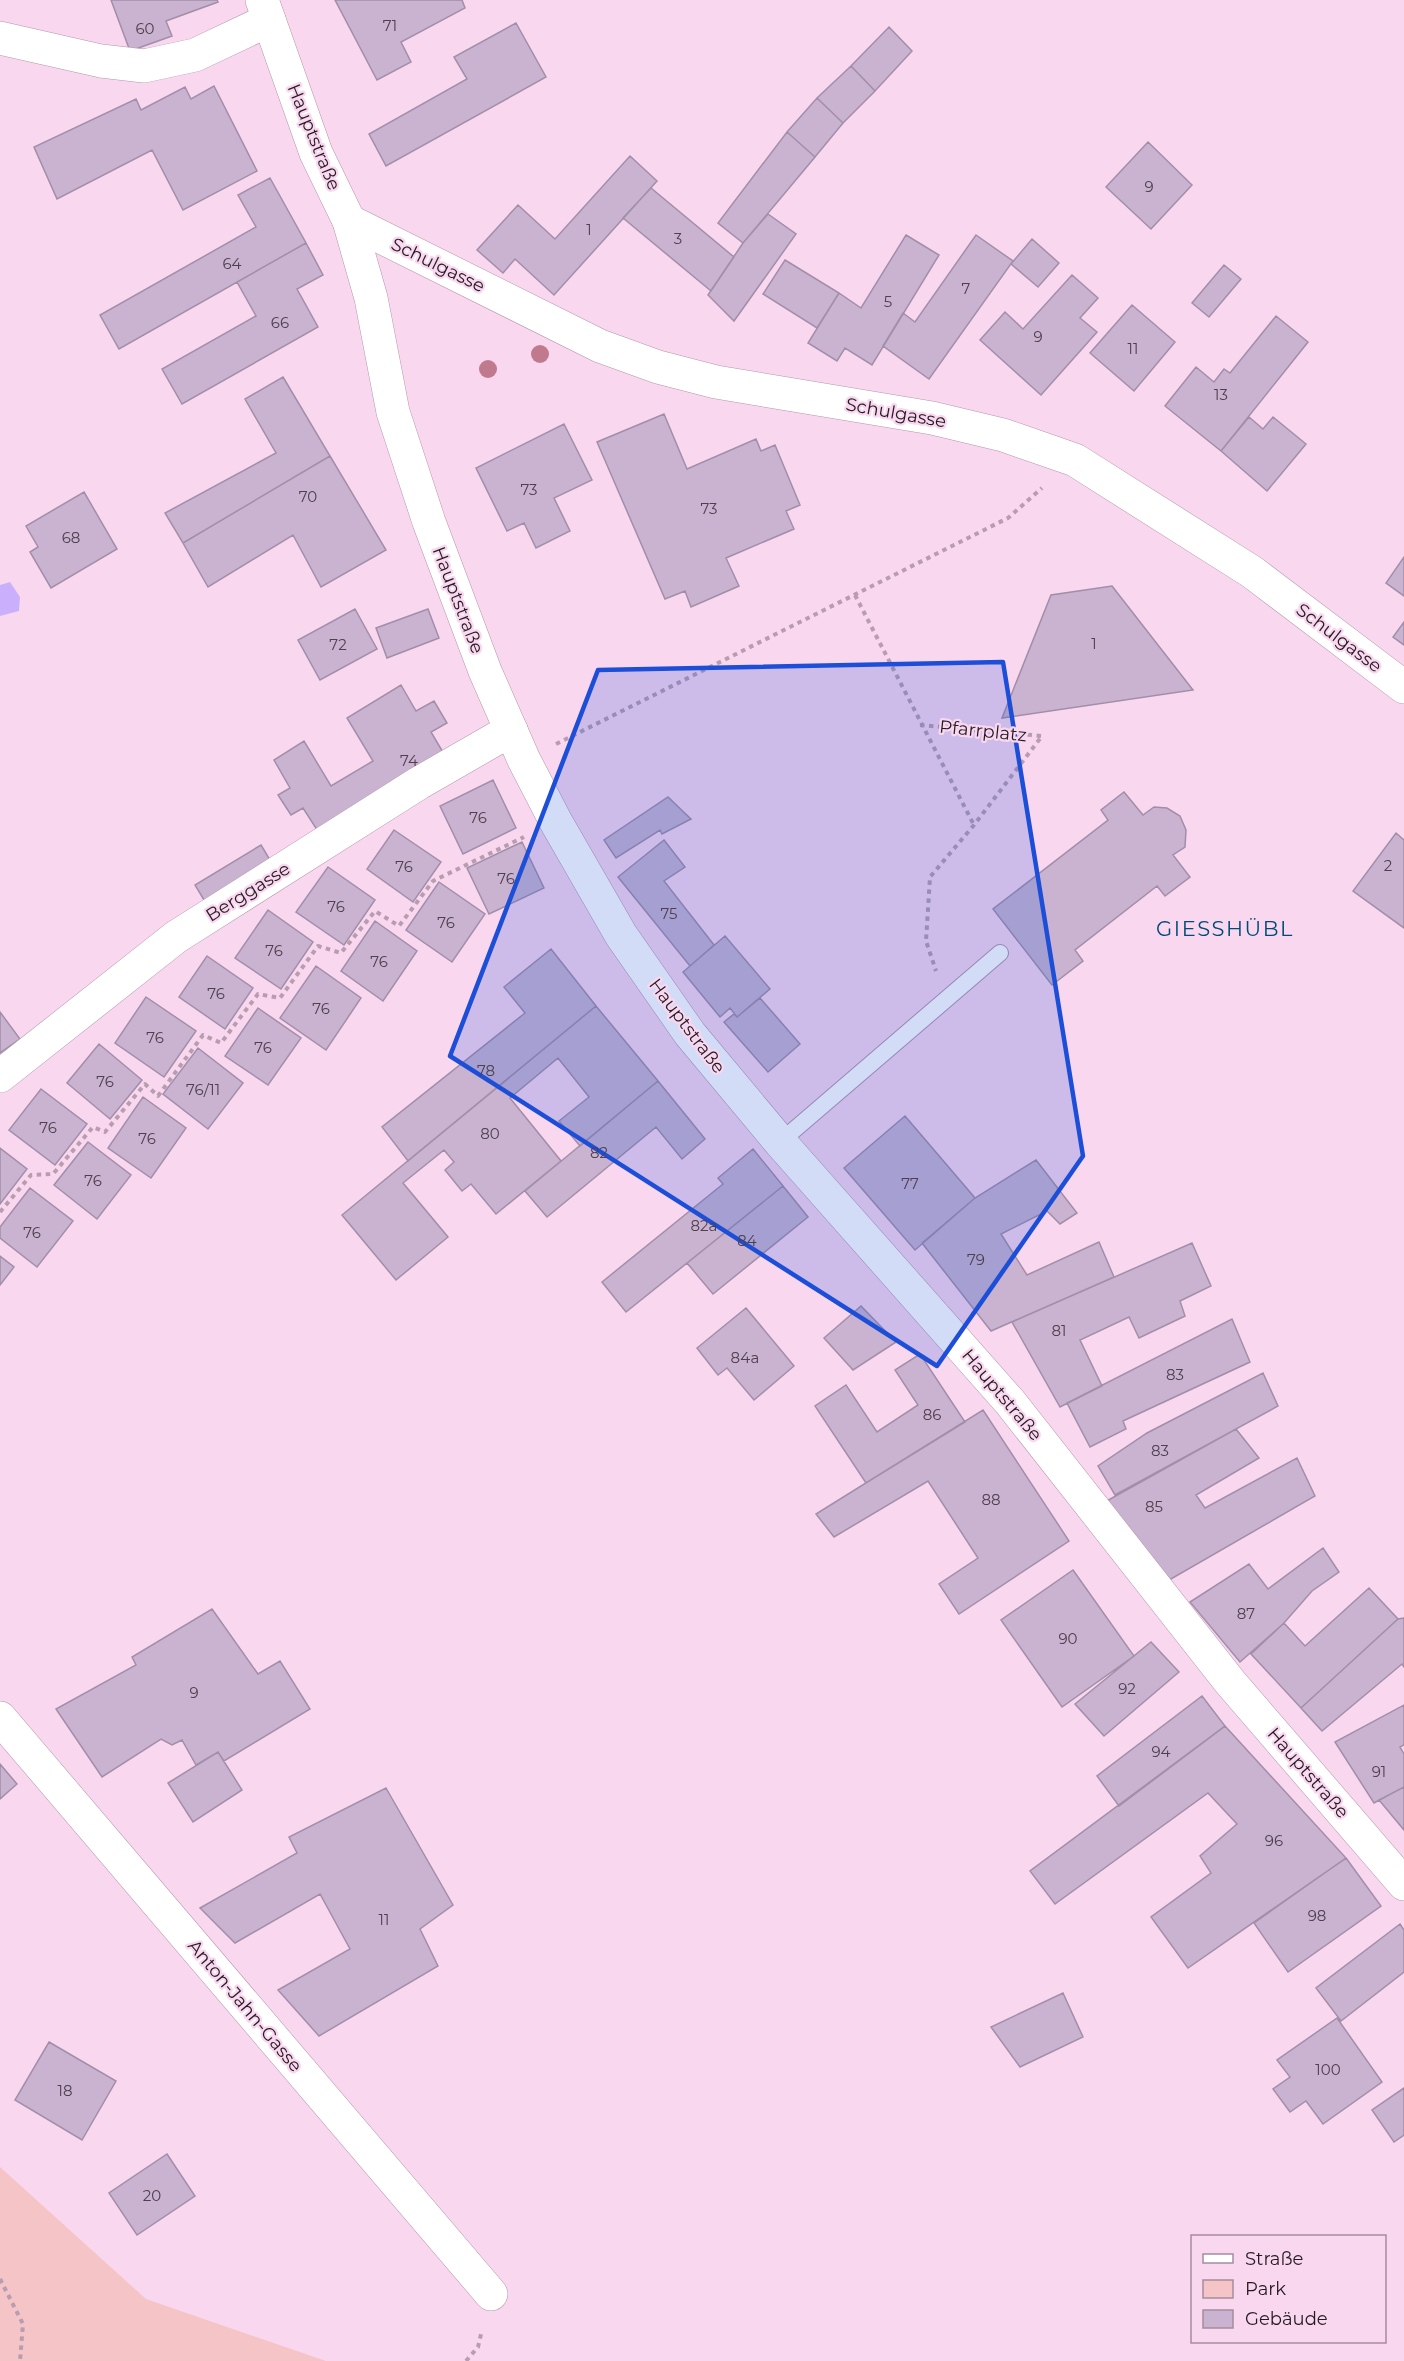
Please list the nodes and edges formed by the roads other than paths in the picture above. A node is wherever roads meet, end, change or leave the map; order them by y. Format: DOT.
graph roads {
  1 [pos="266,10"];
  2 [pos="0,38"];
  3 [pos="349,221"];
  4 [pos="1404,687"];
  5 [pos="511,730"];
  6 [pos="1000,953"];
  7 [pos="0,1076"];
  8 [pos="780,1142"];
  9 [pos="0,1718"];
  10 [pos="1404,1884"];
  11 [pos="491,2294"];
  1 -- 2 [label="street"];
  1 -- 3 [label="street, Hauptstraße"];
  3 -- 4 [label="street, Schulgasse"];
  3 -- 5 [label="street, Hauptstraße"];
  5 -- 7 [label="street, Berggasse"];
  5 -- 8 [label="street, Hauptstraße"];
  6 -- 8 [label="lane"];
  8 -- 10 [label="street, Hauptstraße"];
  9 -- 11 [label="street, Anton-Jahn-Gasse"];
}
